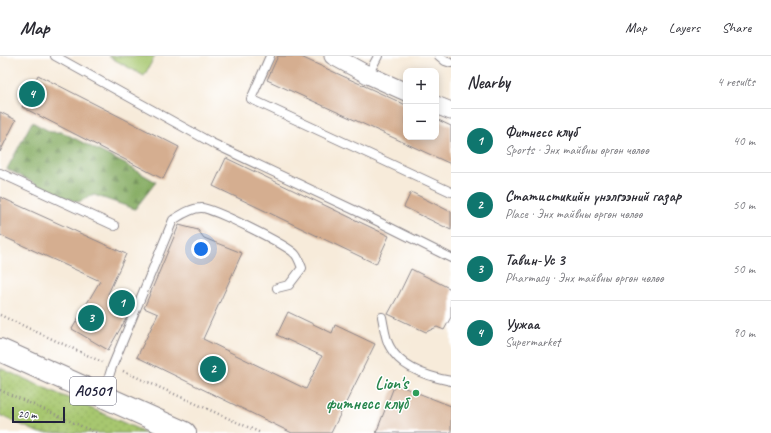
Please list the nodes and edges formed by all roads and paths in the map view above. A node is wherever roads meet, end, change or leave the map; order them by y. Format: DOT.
graph roads {
  1 [pos="55,56"];
  2 [pos="270,56"];
  3 [pos="333,56"];
  4 [pos="378,56"];
  5 [pos="439,56"];
  6 [pos="451,63"];
  7 [pos="368,75"];
  8 [pos="403,91"];
  9 [pos="439,106"];
  10 [pos="451,111"];
  11 [pos="0,172"];
  12 [pos="451,192"];
  13 [pos="115,226"];
  14 [pos="451,258"];
  15 [pos="277,288"];
  16 [pos="0,315"];
  17 [pos="382,317"];
  18 [pos="0,350"];
  19 [pos="112,367"];
  20 [pos="451,381"];
  21 [pos="0,390"];
  22 [pos="103,396"];
  23 [pos="97,433"];
  24 [pos="185,433"];
  25 [pos="261,433"];
  1 -- 14 [label="lane"];
  2 -- 12 [label="lane"];
  3 -- 7 [label="street"];
  4 -- 7 [label="lane"];
  5 -- 6 [label="lane"];
  7 -- 8 [label="street"];
  9 -- 10 [label="street"];
  11 -- 13 [label="lane"];
  15 -- 19 [label="lane"];
  16 -- 19 [label="path"];
  17 -- 20 [label="lane"];
  18 -- 22 [label="highway, A0501"];
  19 -- 22 [label="lane"];
  19 -- 25 [label="path"];
  21 -- 23 [label="path"];
  22 -- 24 [label="highway, A0501"];
}
